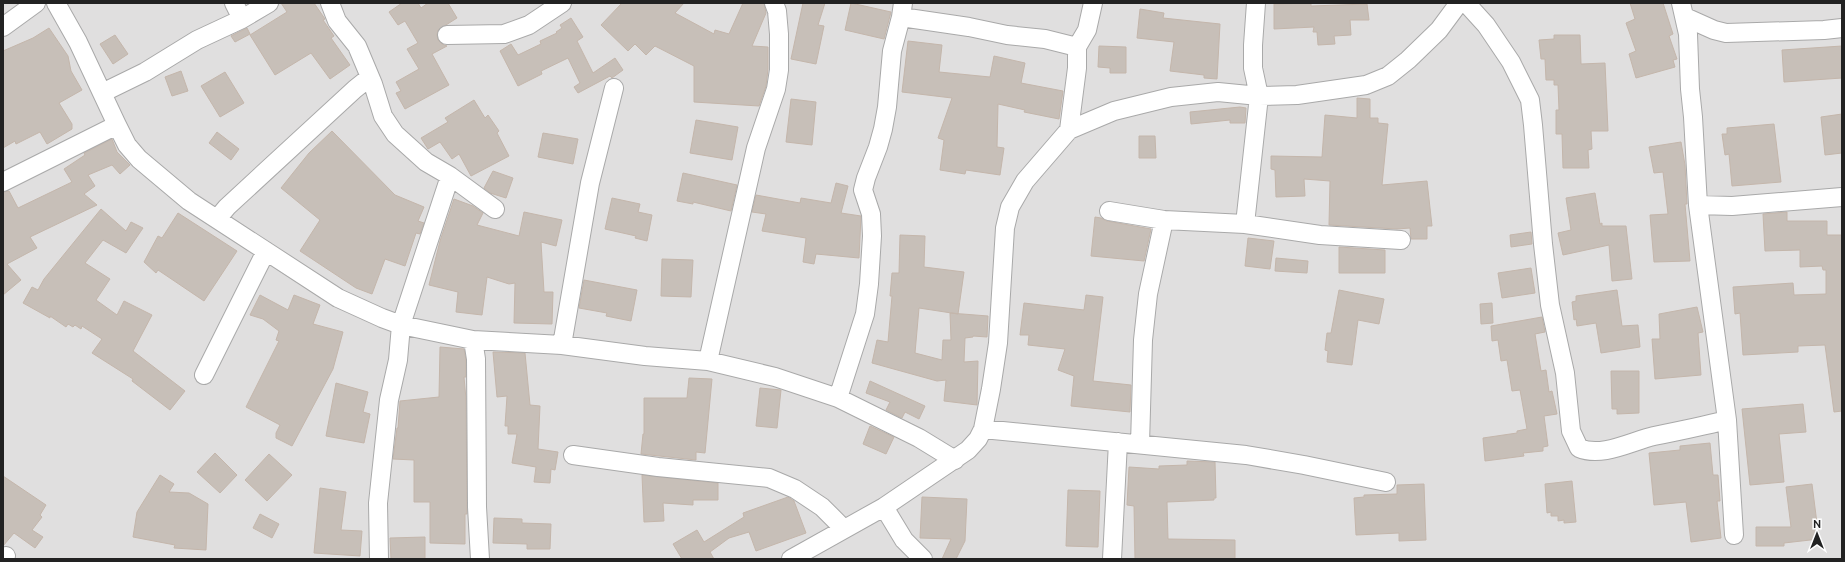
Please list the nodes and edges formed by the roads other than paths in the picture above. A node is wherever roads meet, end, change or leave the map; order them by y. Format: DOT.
graph roads {
  1 [pos="36,3"];
  2 [pos="56,3"];
  3 [pos="269,3"];
  4 [pos="330,3"];
  5 [pos="562,3"];
  6 [pos="774,3"];
  7 [pos="1093,3"];
  8 [pos="1256,3"];
  9 [pos="1459,3"];
  10 [pos="1466,3"];
  11 [pos="902,10"];
  12 [pos="1683,10"];
  13 [pos="238,11"];
  14 [pos="3,27"];
  15 [pos="1842,28"];
  16 [pos="447,35"];
  17 [pos="1077,47"];
  18 [pos="370,78"];
  19 [pos="614,88"];
  20 [pos="102,94"];
  21 [pos="1259,96"];
  22 [pos="117,125"];
  23 [pos="1069,130"];
  24 [pos="450,176"];
  25 [pos="3,182"];
  26 [pos="1842,197"];
  27 [pos="1698,204"];
  28 [pos="495,209"];
  29 [pos="1110,211"];
  30 [pos="217,220"];
  31 [pos="1164,220"];
  32 [pos="1245,224"];
  33 [pos="1401,240"];
  34 [pos="266,251"];
  35 [pos="401,325"];
  36 [pos="473,340"];
  37 [pos="562,345"];
  38 [pos="708,361"];
  39 [pos="204,375"];
  40 [pos="838,398"];
  41 [pos="1727,420"];
  42 [pos="983,429"];
  43 [pos="1118,442"];
  44 [pos="1140,444"];
  45 [pos="573,455"];
  46 [pos="955,460"];
  47 [pos="1386,482"];
  48 [pos="884,507"];
  49 [pos="844,529"];
  50 [pos="1734,535"];
  51 [pos="794,558"];
  52 [pos="379,559"];
  53 [pos="480,559"];
  54 [pos="923,559"];
  55 [pos="1112,559"];
  1 -- 14 [label="street"];
  2 -- 20 [label="street"];
  3 -- 13 [label="street"];
  4 -- 18 [label="street"];
  5 -- 16 [label="street"];
  6 -- 38 [label="street"];
  7 -- 17 [label="street"];
  8 -- 21 [label="street"];
  9 -- 21 [label="street"];
  10 -- 41 [label="street"];
  11 -- 17 [label="street"];
  11 -- 40 [label="street"];
  12 -- 15 [label="street"];
  12 -- 27 [label="street"];
  13 -- 20 [label="street"];
  17 -- 23 [label="street"];
  18 -- 24 [label="street"];
  18 -- 30 [label="street"];
  19 -- 37 [label="street"];
  20 -- 22 [label="street"];
  21 -- 23 [label="street"];
  21 -- 32 [label="street"];
  22 -- 25 [label="street"];
  22 -- 30 [label="street"];
  23 -- 42 [label="street"];
  24 -- 28 [label="street"];
  24 -- 35 [label="street"];
  26 -- 27 [label="street"];
  27 -- 41 [label="street"];
  29 -- 31 [label="street"];
  30 -- 34 [label="street"];
  31 -- 32 [label="street"];
  31 -- 44 [label="street"];
  32 -- 33 [label="street"];
  34 -- 35 [label="street"];
  34 -- 39 [label="street"];
  35 -- 36 [label="street"];
  35 -- 52 [label="street"];
  36 -- 37 [label="street"];
  36 -- 53 [label="street"];
  37 -- 38 [label="street"];
  38 -- 40 [label="street"];
  40 -- 46 [label="street"];
  41 -- 50 [label="street"];
  42 -- 43 [label="street"];
  42 -- 46 [label="street"];
  43 -- 44 [label="street"];
  43 -- 55 [label="street"];
  44 -- 47 [label="street"];
  45 -- 49 [label="street"];
  46 -- 48 [label="street"];
  48 -- 49 [label="street"];
  48 -- 54 [label="street"];
  49 -- 51 [label="street"];
}
